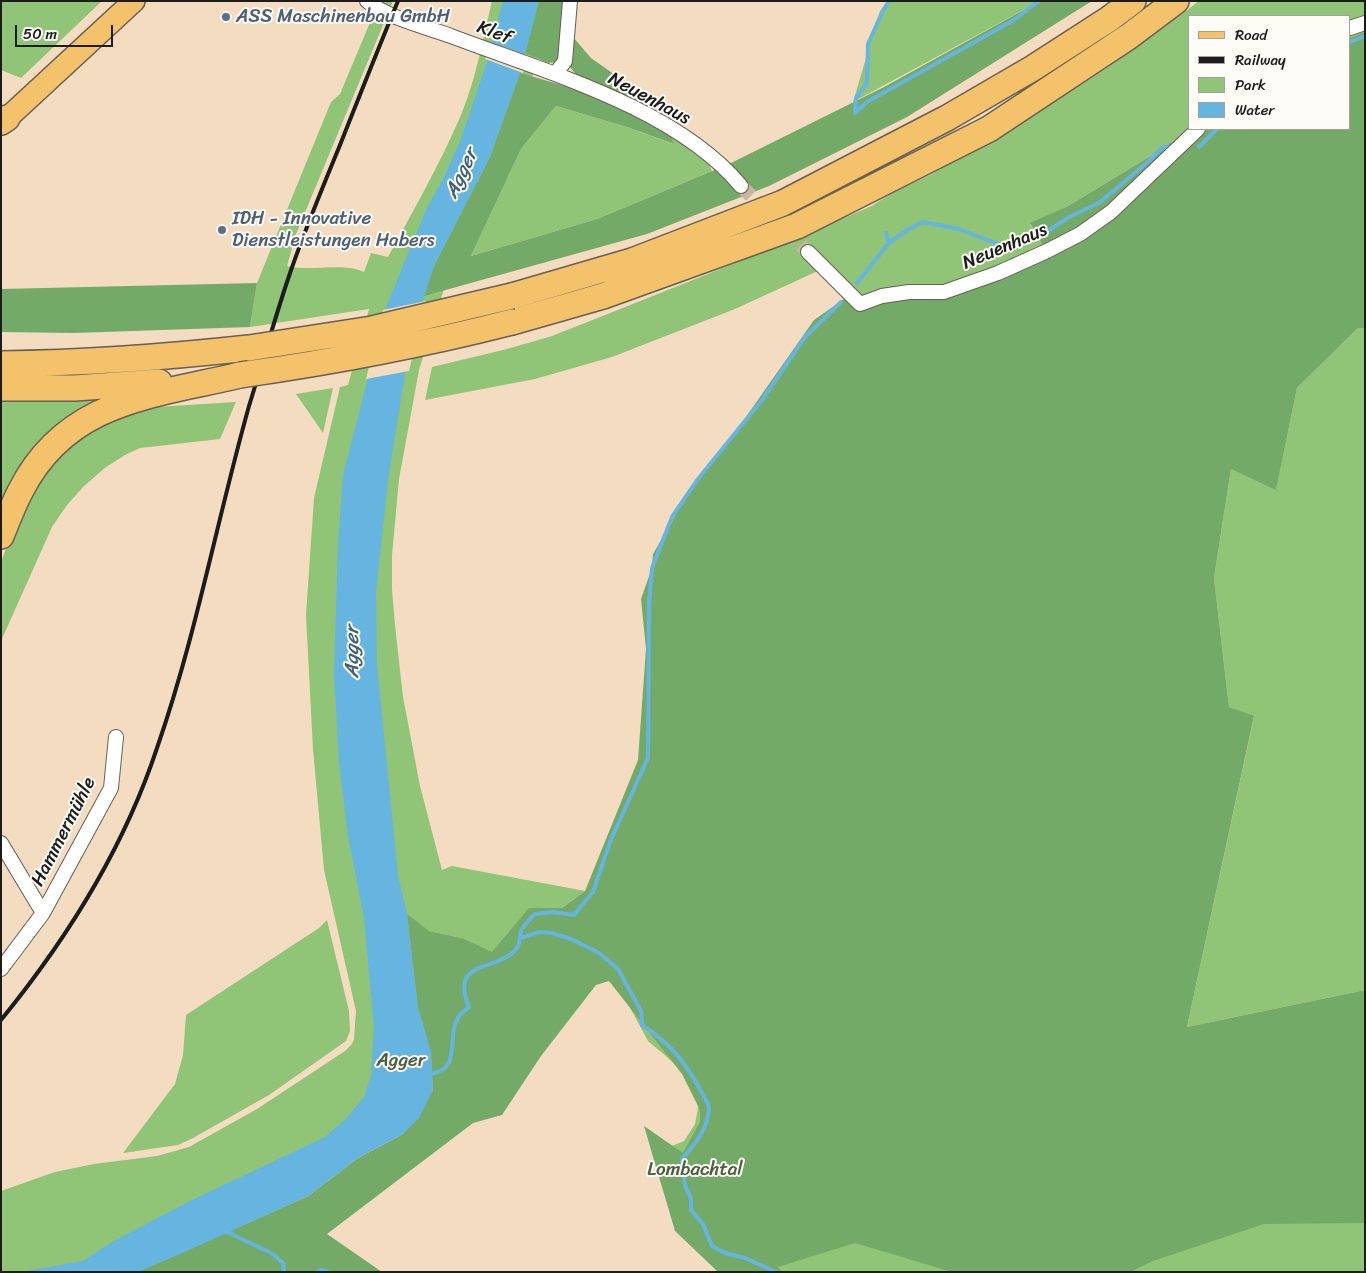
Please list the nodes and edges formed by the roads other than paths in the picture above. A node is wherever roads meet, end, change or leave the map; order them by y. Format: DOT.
graph roads {
  1 [pos="134,1"];
  2 [pos="367,1"];
  3 [pos="570,1"];
  4 [pos="1133,1"];
  5 [pos="1176,1"];
  6 [pos="1365,23"];
  7 [pos="1351,28"];
  8 [pos="555,74"];
  9 [pos="3,121"];
  10 [pos="1197,130"];
  11 [pos="741,186"];
  12 [pos="808,252"];
  13 [pos="1,364"];
  14 [pos="240,375"];
  15 [pos="1,388"];
  16 [pos="1,536"];
  17 [pos="116,737"];
  18 [pos="1,843"];
  19 [pos="44,913"];
  20 [pos="1,970"];
  1 -- 9 [label="main road"];
  2 -- 8 [label="street, Klef"];
  3 -- 8 [label="street"];
  4 -- 13 [label="highway, bridge"];
  5 -- 14 [label="highway, bridge"];
  6 -- 7 [label="street"];
  8 -- 11 [label="street, Neuenhaus"];
  10 -- 12 [label="street, Neuenhaus"];
  14 -- 15 [label="highway"];
  14 -- 16 [label="highway"];
  17 -- 19 [label="street, Hammermühle"];
  18 -- 19 [label="street, Hammermühle"];
  19 -- 20 [label="street, Hammermühle"];
}
